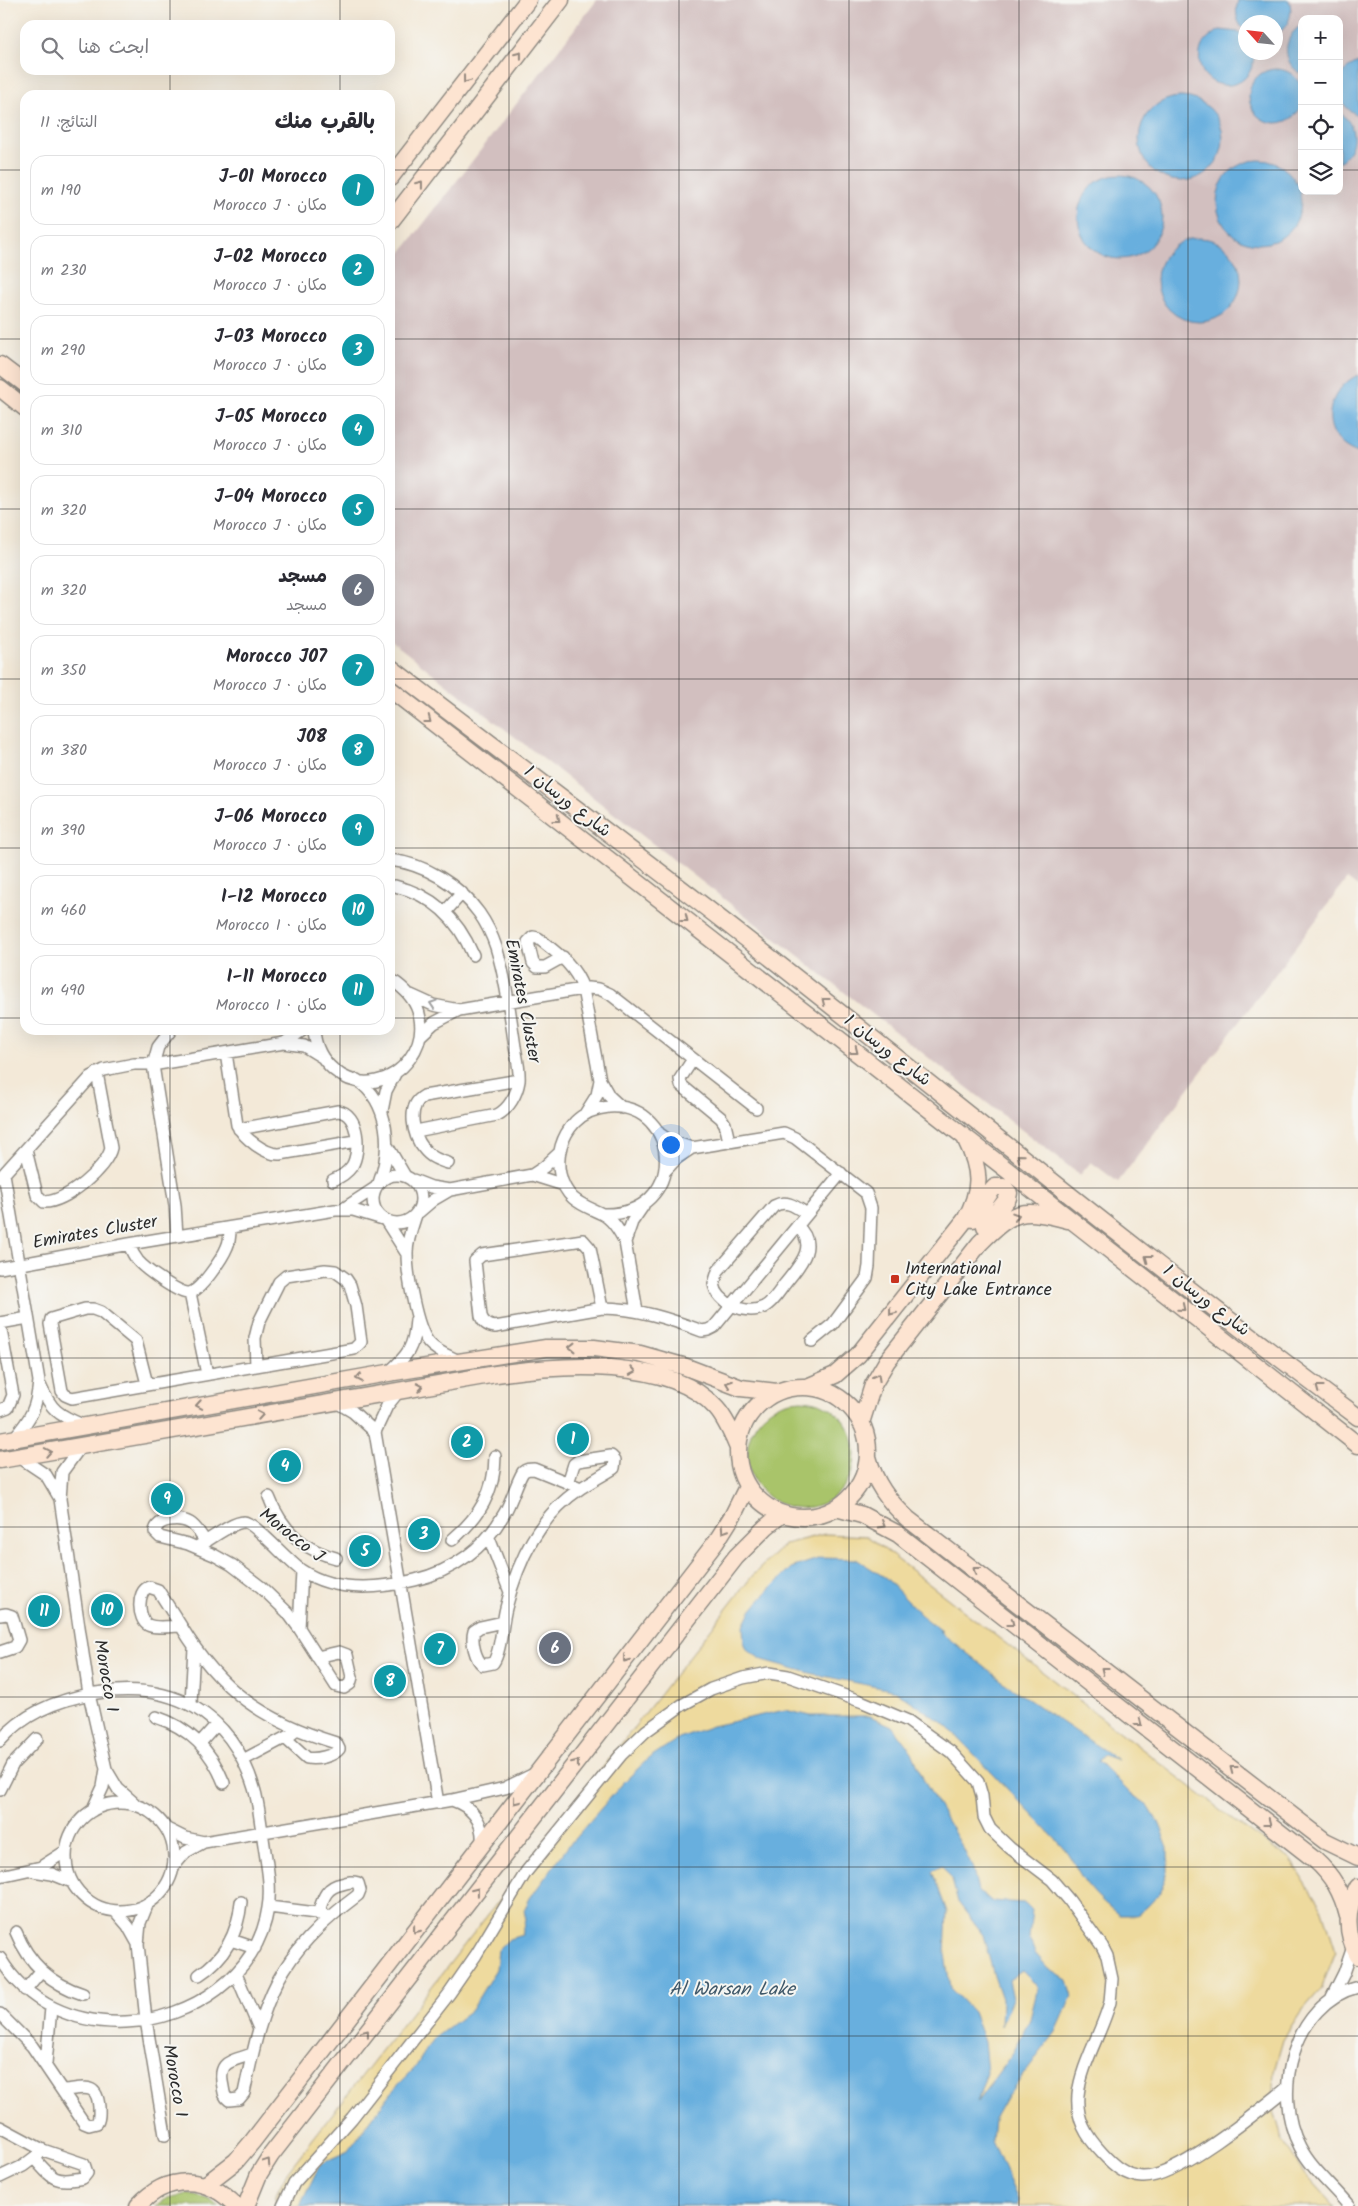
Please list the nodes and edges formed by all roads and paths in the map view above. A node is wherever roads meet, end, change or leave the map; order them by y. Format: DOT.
graph roads {
  1 [pos="528,0"];
  2 [pos="561,0"];
  3 [pos="395,172"];
  4 [pos="395,216"];
  5 [pos="0,365"];
  6 [pos="20,380"];
  7 [pos="0,388"];
  8 [pos="20,404"];
  9 [pos="395,671"];
  10 [pos="395,694"];
  11 [pos="395,861"];
  12 [pos="395,886"];
  13 [pos="462,893"];
  14 [pos="445,912"];
  15 [pos="473,955"];
  16 [pos="563,957"];
  17 [pos="395,983"];
  18 [pos="583,989"];
  19 [pos="409,994"];
  20 [pos="508,1002"];
  21 [pos="459,1010"];
  22 [pos="167,1035"];
  23 [pos="296,1035"];
  24 [pos="315,1035"];
  25 [pos="420,1036"];
  26 [pos="284,1043"];
  27 [pos="226,1053"];
  28 [pos="322,1056"];
  29 [pos="693,1059"];
  30 [pos="153,1064"];
  31 [pos="97,1073"];
  32 [pos="395,1074"];
  33 [pos="356,1080"];
  34 [pos="519,1080"];
  35 [pos="600,1080"];
  36 [pos="622,1108"];
  37 [pos="756,1108"];
  38 [pos="382,1111"];
  39 [pos="586,1114"];
  40 [pos="240,1129"];
  41 [pos="416,1130"];
  42 [pos="658,1132"];
  43 [pos="965,1136"];
  44 [pos="356,1141"];
  45 [pos="729,1141"];
  46 [pos="388,1147"];
  47 [pos="692,1148"];
  48 [pos="26,1150"];
  49 [pos="559,1153"];
  50 [pos="448,1163"];
  51 [pos="665,1171"];
  52 [pos="841,1173"];
  53 [pos="532,1175"];
  54 [pos="2,1176"];
  55 [pos="409,1178"];
  56 [pos="333,1180"];
  57 [pos="564,1185"];
  58 [pos="377,1186"];
  59 [pos="450,1190"];
  60 [pos="644,1204"];
  61 [pos="343,1209"];
  62 [pos="417,1214"];
  63 [pos="602,1214"];
  64 [pos="807,1214"];
  65 [pos="384,1220"];
  66 [pos="1076,1223"];
  67 [pos="797,1226"];
  68 [pos="230,1228"];
  69 [pos="954,1234"];
  70 [pos="177,1236"];
  71 [pos="625,1242"];
  72 [pos="129,1244"];
  73 [pos="407,1254"];
  74 [pos="19,1265"];
  75 [pos="0,1268"];
  76 [pos="960,1268"];
  77 [pos="190,1293"];
  78 [pos="731,1305"];
  79 [pos="602,1308"];
  80 [pos="637,1311"];
  81 [pos="416,1313"];
  82 [pos="28,1318"];
  83 [pos="0,1324"];
  84 [pos="812,1341"];
  85 [pos="459,1361"];
  86 [pos="256,1366"];
  87 [pos="388,1373"];
  88 [pos="207,1374"];
  89 [pos="39,1381"];
  90 [pos="147,1384"];
  91 [pos="807,1387"];
  92 [pos="399,1391"];
  93 [pos="777,1392"];
  94 [pos="336,1402"];
  95 [pos="0,1410"];
  96 [pos="1358,1417"];
  97 [pos="861,1423"];
  98 [pos="83,1425"];
  99 [pos="375,1432"];
  100 [pos="7,1440"];
  101 [pos="1358,1445"];
  102 [pos="81,1446"];
  103 [pos="738,1448"];
  104 [pos="495,1456"];
  105 [pos="19,1457"];
  106 [pos="868,1457"];
  107 [pos="0,1460"];
  108 [pos="568,1483"];
  109 [pos="748,1487"];
  110 [pos="581,1488"];
  111 [pos="269,1497"];
  112 [pos="60,1499"];
  113 [pos="485,1503"];
  114 [pos="836,1508"];
  115 [pos="505,1513"];
  116 [pos="782,1514"];
  117 [pos="294,1536"];
  118 [pos="489,1538"];
  119 [pos="452,1540"];
  120 [pos="280,1553"];
  121 [pos="336,1558"];
  122 [pos="302,1571"];
  123 [pos="399,1584"];
  124 [pos="510,1592"];
  125 [pos="0,1615"];
  126 [pos="503,1622"];
  127 [pos="181,1626"];
  128 [pos="299,1628"];
  129 [pos="194,1648"];
  130 [pos="0,1652"];
  131 [pos="317,1657"];
  132 [pos="90,1694"];
  133 [pos="190,1703"];
  134 [pos="156,1717"];
  135 [pos="217,1724"];
  136 [pos="297,1731"];
  137 [pos="2,1734"];
  138 [pos="285,1738"];
  139 [pos="37,1739"];
  140 [pos="200,1743"];
  141 [pos="243,1760"];
  142 [pos="106,1770"];
  143 [pos="539,1771"];
  144 [pos="3,1773"];
  145 [pos="224,1783"];
  146 [pos="0,1790"];
  147 [pos="452,1800"];
  148 [pos="438,1803"];
  149 [pos="135,1804"];
  150 [pos="92,1810"];
  151 [pos="167,1829"];
  152 [pos="262,1832"];
  153 [pos="204,1842"];
  154 [pos="482,1844"];
  155 [pos="66,1851"];
  156 [pos="1358,1857"];
  157 [pos="173,1868"];
  158 [pos="32,1870"];
  159 [pos="0,1876"];
  160 [pos="72,1882"];
  161 [pos="1358,1888"];
  162 [pos="241,1902"];
  163 [pos="148,1903"];
  164 [pos="268,1907"];
  165 [pos="115,1911"];
  166 [pos="1348,1916"];
  167 [pos="16,1932"];
  168 [pos="231,1940"];
  169 [pos="138,1944"];
  170 [pos="255,1948"];
  171 [pos="1356,1952"];
  172 [pos="0,1958"];
  173 [pos="42,1971"];
  174 [pos="236,1974"];
  175 [pos="200,1975"];
  176 [pos="1358,1987"];
  177 [pos="25,1990"];
  178 [pos="83,1994"];
  179 [pos="1332,1997"];
  180 [pos="51,2008"];
  181 [pos="0,2014"];
  182 [pos="146,2020"];
  183 [pos="258,2026"];
  184 [pos="252,2054"];
  185 [pos="46,2063"];
  186 [pos="1287,2088"];
  187 [pos="63,2090"];
  188 [pos="0,2127"];
  189 [pos="165,2135"];
  190 [pos="43,2150"];
  191 [pos="34,2158"];
  192 [pos="0,2177"];
  193 [pos="205,2184"];
  194 [pos="138,2206"];
  195 [pos="236,2206"];
  196 [pos="246,2206"];
  197 [pos="283,2206"];
  198 [pos="1349,2206"];
  1 -- 3 [label="street, one-way"];
  4 -- 2 [label="street, one-way"];
  5 -- 6 [label="street"];
  7 -- 8 [label="street"];
  96 -- 9 [label="street, شارع ورسان 1, one-way"];
  10 -- 43 [label="street, شارع ورسان 1, one-way"];
  11 -- 13 [label="street, Emirates Cluster"];
  12 -- 14 [label="street"];
  13 -- 14 [label="street"];
  13 -- 20 [label="street, Emirates Cluster"];
  14 -- 15 [label="street"];
  16 -- 18 [label="street"];
  17 -- 19 [label="street"];
  18 -- 20 [label="street"];
  18 -- 29 [label="street"];
  18 -- 35 [label="street"];
  21 -- 19 [label="street, one-way"];
  19 -- 25 [label="street"];
  20 -- 21 [label="street"];
  20 -- 34 [label="street, Emirates Cluster"];
  21 -- 25 [label="street"];
  22 -- 30 [label="street"];
  23 -- 26 [label="street"];
  24 -- 28 [label="street"];
  25 -- 32 [label="street"];
  26 -- 27 [label="street"];
  26 -- 28 [label="street"];
  27 -- 30 [label="street"];
  27 -- 40 [label="street"];
  28 -- 33 [label="street"];
  29 -- 37 [label="street"];
  29 -- 45 [label="street"];
  30 -- 31 [label="street"];
  30 -- 70 [label="street, Emirates Cluster"];
  31 -- 48 [label="street, Emirates Cluster"];
  31 -- 48 [label="street"];
  32 -- 33 [label="street"];
  32 -- 38 [label="street"];
  33 -- 38 [label="street"];
  34 -- 41 [label="street, Emirates Cluster"];
  34 -- 41 [label="street"];
  35 -- 36 [label="street"];
  35 -- 39 [label="street"];
  36 -- 39 [label="street"];
  36 -- 42 [label="street"];
  38 -- 46 [label="street"];
  39 -- 49 [label="street"];
  40 -- 44 [label="street"];
  40 -- 44 [label="street"];
  41 -- 50 [label="street"];
  42 -- 47 [label="street"];
  42 -- 51 [label="street"];
  43 -- 66 [label="street, شارع ورسان 1"];
  43 -- 69 [label="street"];
  44 -- 56 [label="street"];
  45 -- 47 [label="street"];
  45 -- 52 [label="street"];
  46 -- 55 [label="street"];
  46 -- 58 [label="street"];
  47 -- 51 [label="street"];
  48 -- 54 [label="street, Emirates Cluster"];
  49 -- 53 [label="street"];
  49 -- 57 [label="street"];
  51 -- 60 [label="street"];
  52 -- 64 [label="street"];
  52 -- 84 [label="street"];
  53 -- 57 [label="street"];
  53 -- 59 [label="street"];
  54 -- 74 [label="street, Emirates Cluster"];
  55 -- 58 [label="street"];
  55 -- 59 [label="street"];
  55 -- 62 [label="street"];
  57 -- 63 [label="street"];
  58 -- 61 [label="street, Emirates Cluster"];
  58 -- 65 [label="street"];
  59 -- 62 [label="street"];
  60 -- 63 [label="street"];
  60 -- 71 [label="street"];
  61 -- 65 [label="street, Emirates Cluster"];
  61 -- 68 [label="street, Emirates Cluster"];
  62 -- 65 [label="street"];
  62 -- 73 [label="street"];
  63 -- 71 [label="street"];
  64 -- 67 [label="street"];
  64 -- 78 [label="street"];
  65 -- 73 [label="street"];
  76 -- 66 [label="street, one-way"];
  66 -- 101 [label="street, شارع ورسان 1, one-way"];
  67 -- 78 [label="street"];
  67 -- 78 [label="street"];
  68 -- 70 [label="street, Emirates Cluster"];
  68 -- 77 [label="street"];
  69 -- 76 [label="street"];
  69 -- 91 [label="street, one-way"];
  70 -- 72 [label="street, Emirates Cluster"];
  71 -- 80 [label="street"];
  72 -- 74 [label="street, Emirates Cluster"];
  72 -- 77 [label="street"];
  73 -- 81 [label="street"];
  74 -- 75 [label="street, Emirates Cluster"];
  74 -- 82 [label="street, Emirates Cluster"];
  97 -- 76 [label="street, one-way"];
  77 -- 88 [label="street"];
  78 -- 80 [label="street"];
  79 -- 79 [label="street"];
  79 -- 80 [label="street"];
  81 -- 85 [label="street"];
  81 -- 87 [label="street"];
  82 -- 83 [label="street"];
  82 -- 89 [label="street, Emirates Cluster"];
  83 -- 95 [label="street"];
  85 -- 87 [label="street"];
  93 -- 85 [label="street, one-way"];
  86 -- 86 [label="street"];
  86 -- 88 [label="street"];
  87 -- 98 [label="street, one-way"];
  88 -- 90 [label="street"];
  89 -- 98 [label="street, Emirates Cluster"];
  89 -- 100 [label="street, Emirates Cluster"];
  90 -- 90 [label="street"];
  91 -- 93 [label="street"];
  91 -- 97 [label="street"];
  92 -- 94 [label="street"];
  92 -- 99 [label="street"];
  92 -- 103 [label="street, one-way"];
  93 -- 103 [label="street"];
  94 -- 99 [label="street"];
  102 -- 94 [label="street, one-way"];
  97 -- 106 [label="street"];
  98 -- 100 [label="street"];
  99 -- 123 [label="street"];
  105 -- 102 [label="street, one-way"];
  102 -- 112 [label="street, Morocco I"];
  103 -- 109 [label="street"];
  104 -- 113 [label="street"];
  105 -- 107 [label="street"];
  105 -- 112 [label="street, Morocco I"];
  106 -- 114 [label="street"];
  156 -- 106 [label="street, one-way"];
  108 -- 110 [label="street, Morocco J"];
  108 -- 110 [label="street"];
  108 -- 115 [label="street, Morocco J"];
  109 -- 116 [label="street"];
  109 -- 143 [label="street, one-way"];
  110 -- 124 [label="street"];
  111 -- 117 [label="street"];
  112 -- 132 [label="street, Morocco I"];
  113 -- 115 [label="street"];
  113 -- 119 [label="street"];
  114 -- 116 [label="street"];
  114 -- 166 [label="street, one-way"];
  115 -- 118 [label="street, Morocco J"];
  196 -- 116 [label="street, one-way"];
  117 -- 120 [label="street"];
  117 -- 121 [label="street"];
  118 -- 123 [label="street, Morocco J"];
  118 -- 124 [label="street"];
  120 -- 122 [label="street, Morocco J"];
  120 -- 128 [label="street, Morocco J"];
  122 -- 123 [label="street, Morocco J"];
  122 -- 128 [label="street"];
  123 -- 148 [label="street"];
  124 -- 126 [label="street"];
  125 -- 130 [label="street"];
  127 -- 129 [label="street"];
  128 -- 131 [label="street"];
  129 -- 133 [label="street"];
  129 -- 136 [label="street"];
  132 -- 133 [label="street"];
  132 -- 137 [label="street"];
  132 -- 142 [label="street, Morocco I"];
  133 -- 135 [label="street"];
  134 -- 140 [label="street"];
  135 -- 140 [label="street"];
  135 -- 141 [label="street"];
  136 -- 138 [label="street"];
  136 -- 138 [label="street"];
  138 -- 141 [label="street"];
  139 -- 144 [label="street"];
  140 -- 145 [label="street"];
  141 -- 152 [label="street"];
  142 -- 149 [label="street, Morocco I"];
  142 -- 150 [label="street, Morocco I"];
  143 -- 147 [label="street"];
  143 -- 154 [label="street, one-way"];
  144 -- 146 [label="street"];
  147 -- 148 [label="street"];
  147 -- 154 [label="street"];
  148 -- 152 [label="street"];
  149 -- 150 [label="street"];
  149 -- 151 [label="street"];
  150 -- 155 [label="street"];
  151 -- 153 [label="street"];
  151 -- 157 [label="street"];
  152 -- 153 [label="street"];
  152 -- 164 [label="street"];
  153 -- 157 [label="street"];
  154 -- 193 [label="street, one-way"];
  155 -- 158 [label="street"];
  155 -- 160 [label="street"];
  157 -- 163 [label="street"];
  158 -- 159 [label="street"];
  158 -- 160 [label="street"];
  160 -- 165 [label="street"];
  161 -- 166 [label="street"];
  162 -- 168 [label="street"];
  163 -- 165 [label="street"];
  163 -- 169 [label="street, Morocco I"];
  164 -- 170 [label="street"];
  164 -- 183 [label="street"];
  165 -- 169 [label="street, Morocco I"];
  166 -- 171 [label="street"];
  167 -- 173 [label="street"];
  168 -- 170 [label="street"];
  168 -- 175 [label="street"];
  169 -- 182 [label="street, Morocco I"];
  170 -- 174 [label="street"];
  171 -- 179 [label="street"];
  172 -- 177 [label="street"];
  173 -- 177 [label="street"];
  173 -- 178 [label="street"];
  174 -- 182 [label="street"];
  174 -- 183 [label="street"];
  176 -- 179 [label="street"];
  177 -- 180 [label="street"];
  179 -- 186 [label="street"];
  180 -- 182 [label="street"];
  180 -- 185 [label="street"];
  181 -- 185 [label="street"];
  182 -- 189 [label="street, Morocco I"];
  183 -- 184 [label="street"];
  185 -- 187 [label="street"];
  186 -- 197 [label="street"];
  186 -- 198 [label="street"];
  188 -- 190 [label="street"];
  190 -- 191 [label="street"];
  190 -- 191 [label="street"];
  191 -- 192 [label="street"];
  193 -- 194 [label="street"];
  193 -- 195 [label="street"];
}
